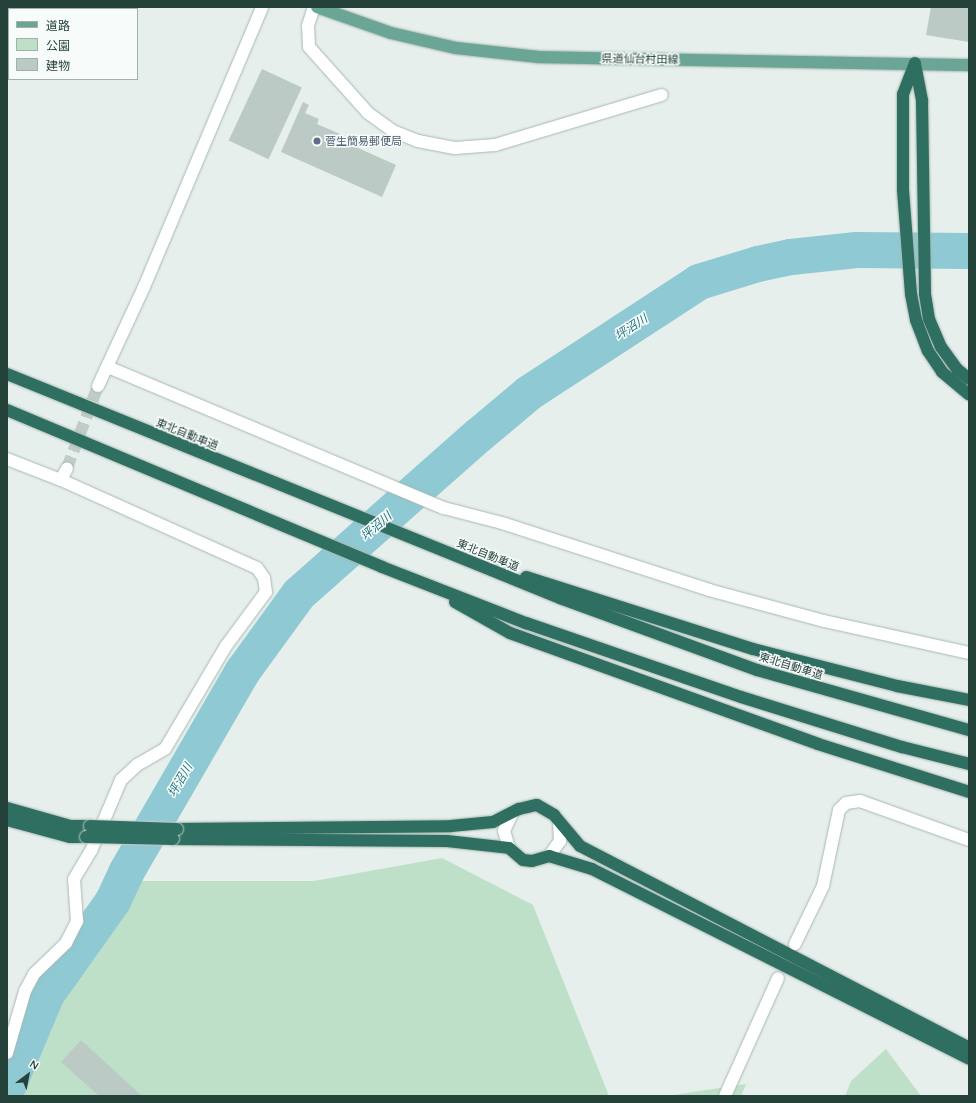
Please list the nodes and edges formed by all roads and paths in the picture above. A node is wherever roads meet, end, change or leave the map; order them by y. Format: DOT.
graph roads {
  1 [pos="262,7"];
  2 [pos="314,7"];
  3 [pos="317,7"];
  4 [pos="915,63"];
  5 [pos="969,65"];
  6 [pos="662,95"];
  7 [pos="108,367"];
  8 [pos="7,374"];
  9 [pos="969,378"];
  10 [pos="98,386"];
  11 [pos="969,395"];
  12 [pos="7,410"];
  13 [pos="7,459"];
  14 [pos="67,468"];
  15 [pos="61,480"];
  16 [pos="441,550"];
  17 [pos="423,584"];
  18 [pos="969,653"];
  19 [pos="969,700"];
  20 [pos="969,730"];
  21 [pos="969,764"];
  22 [pos="969,792"];
  23 [pos="7,808"];
  24 [pos="512,814"];
  25 [pos="7,820"];
  26 [pos="559,822"];
  27 [pos="88,832"];
  28 [pos="175,834"];
  29 [pos="969,840"];
  30 [pos="509,848"];
  31 [pos="549,856"];
  32 [pos="795,944"];
  33 [pos="778,978"];
  34 [pos="969,1048"];
  35 [pos="7,1053"];
  36 [pos="969,1058"];
  37 [pos="725,1096"];
  1 -- 7 [label="street"];
  2 -- 6 [label="street"];
  3 -- 4 [label="main road, 県道仙台村田線"];
  4 -- 5 [label="main road, 県道仙台村田線"];
  4 -- 9 [label="highway"];
  4 -- 11 [label="highway"];
  7 -- 10 [label="street"];
  7 -- 18 [label="street"];
  8 -- 16 [label="highway, 東北自動車道"];
  12 -- 17 [label="highway"];
  13 -- 15 [label="street"];
  14 -- 15 [label="street"];
  15 -- 35 [label="street"];
  16 -- 19 [label="highway"];
  16 -- 20 [label="highway, 東北自動車道"];
  17 -- 21 [label="highway"];
  17 -- 22 [label="highway"];
  23 -- 27 [label="highway"];
  24 -- 26 [label="highway"];
  24 -- 28 [label="highway"];
  24 -- 30 [label="street"];
  25 -- 27 [label="highway"];
  26 -- 31 [label="street"];
  26 -- 34 [label="highway"];
  27 -- 28 [label="highway, bridge"];
  28 -- 30 [label="highway"];
  29 -- 32 [label="street"];
  30 -- 31 [label="highway"];
  31 -- 36 [label="highway"];
  33 -- 37 [label="street"];
}
